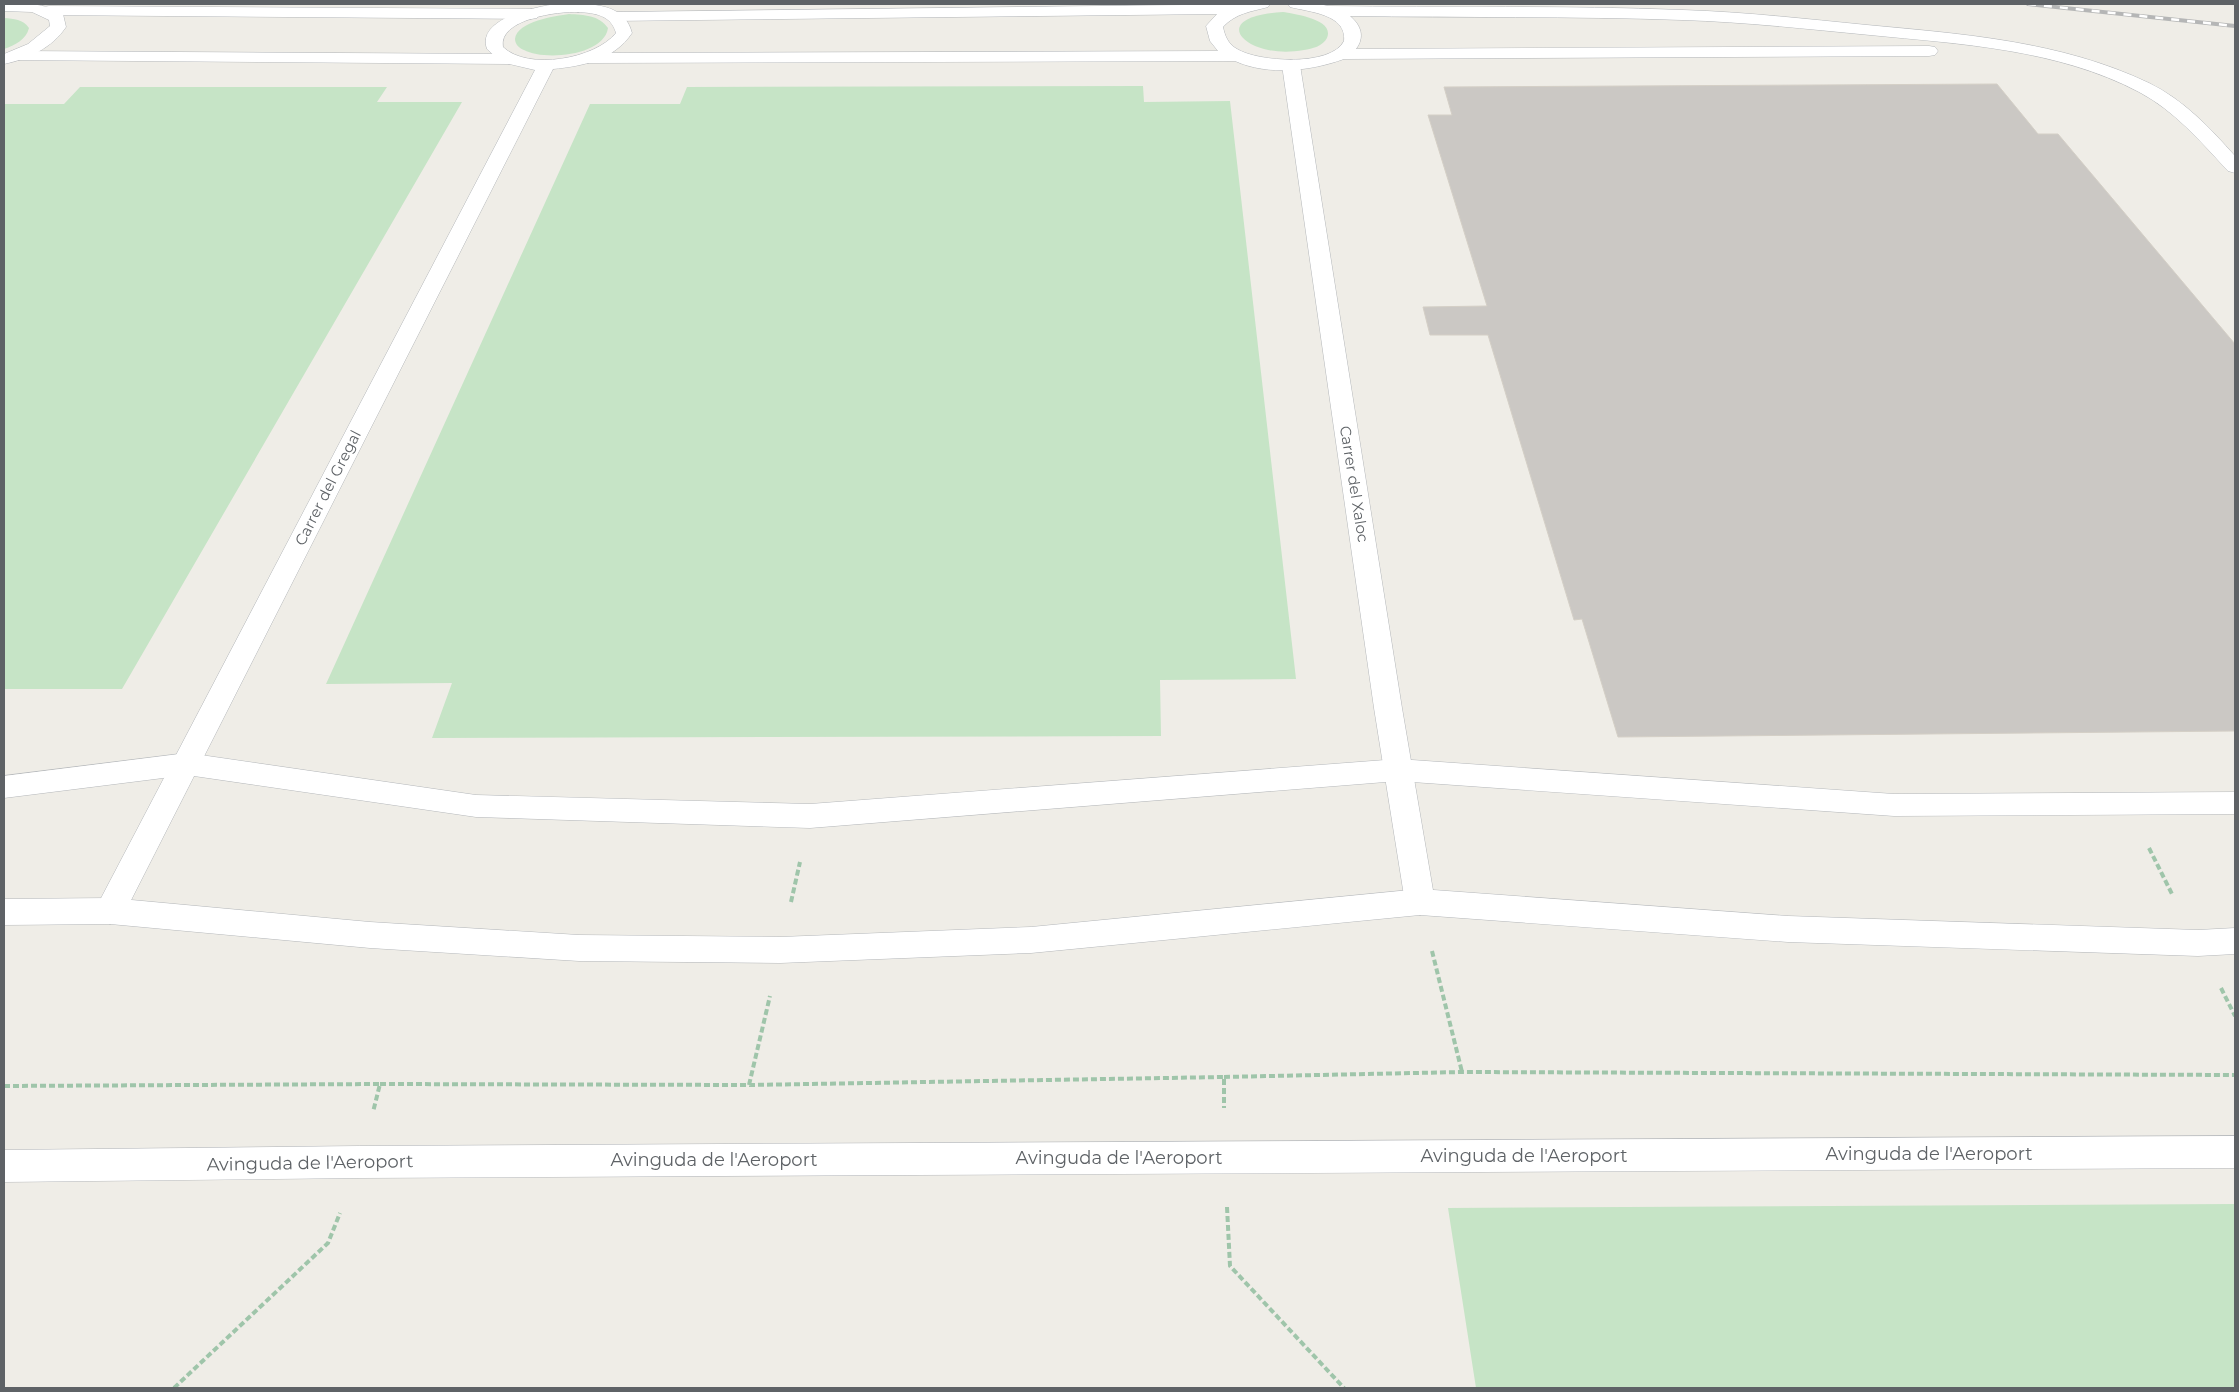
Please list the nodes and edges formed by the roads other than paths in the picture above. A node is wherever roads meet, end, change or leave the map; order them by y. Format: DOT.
graph roads {
  1 [pos="1262,4"];
  2 [pos="1296,4"];
  3 [pos="4,6"];
  4 [pos="1237,9"];
  5 [pos="1327,11"];
  6 [pos="49,12"];
  7 [pos="530,14"];
  8 [pos="617,17"];
  9 [pos="1341,54"];
  10 [pos="1238,56"];
  11 [pos="10,58"];
  12 [pos="588,58"];
  13 [pos="508,59"];
  14 [pos="546,64"];
  15 [pos="1291,65"];
  16 [pos="2101,69"];
  17 [pos="2235,168"];
  18 [pos="187,764"];
  19 [pos="1398,770"];
  20 [pos="4,787"];
  21 [pos="2235,803"];
  22 [pos="1420,902"];
  23 [pos="110,910"];
  24 [pos="4,912"];
  25 [pos="2235,941"];
  26 [pos="2235,1152"];
  27 [pos="4,1166"];
  1 -- 4 [label="street"];
  2 -- 5 [label="street"];
  3 -- 6 [label="street"];
  4 -- 8 [label="street"];
  4 -- 10 [label="street"];
  5 -- 9 [label="street"];
  5 -- 16 [label="street"];
  6 -- 7 [label="street"];
  6 -- 11 [label="street"];
  7 -- 8 [label="street"];
  7 -- 13 [label="street"];
  8 -- 12 [label="street"];
  9 -- 15 [label="street"];
  9 -- 16 [label="street"];
  10 -- 12 [label="street"];
  10 -- 15 [label="street"];
  11 -- 13 [label="street"];
  12 -- 14 [label="street"];
  13 -- 14 [label="street"];
  14 -- 18 [label="street, Carrer del Gregal"];
  15 -- 19 [label="street, Carrer del Xaloc"];
  16 -- 17 [label="street"];
  18 -- 19 [label="street"];
  18 -- 20 [label="street"];
  18 -- 23 [label="street, Carrer del Gregal"];
  19 -- 21 [label="street"];
  19 -- 22 [label="street, Carrer del Xaloc"];
  22 -- 23 [label="street"];
  22 -- 25 [label="street"];
  23 -- 24 [label="street"];
  26 -- 27 [label="street, Avinguda de l'Aeroport"];
}
